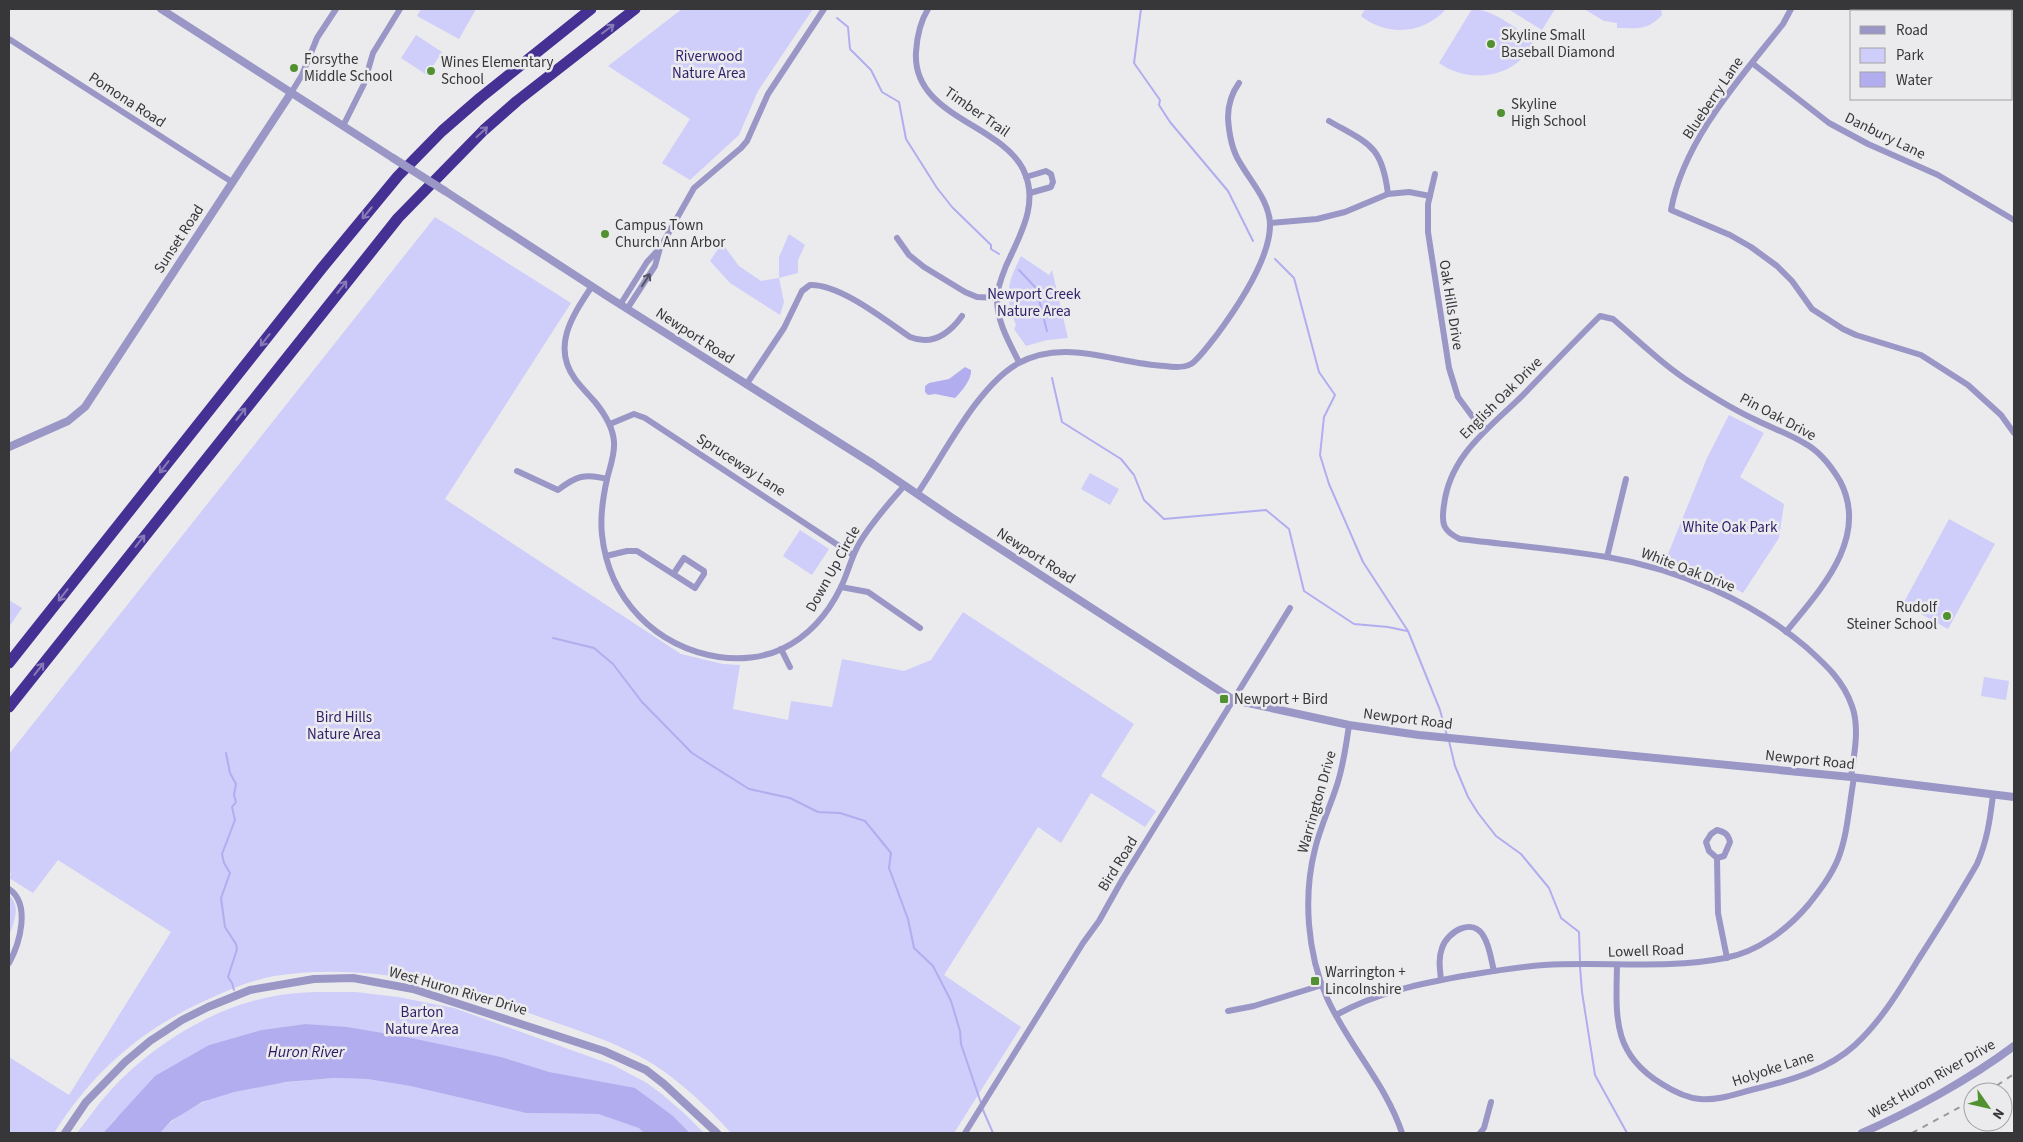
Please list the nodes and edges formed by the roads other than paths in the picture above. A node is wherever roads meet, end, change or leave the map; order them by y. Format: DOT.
graph roads {
  1 [pos="161,9"];
  2 [pos="336,9"];
  3 [pos="400,9"];
  4 [pos="591,9"];
  5 [pos="635,9"];
  6 [pos="824,9"];
  7 [pos="928,9"];
  8 [pos="1791,9"];
  9 [pos="9,39"];
  10 [pos="1752,63"];
  11 [pos="1240,83"];
  12 [pos="291,93"];
  13 [pos="1329,121"];
  14 [pos="343,126"];
  15 [pos="1435,174"];
  16 [pos="1026,177"];
  17 [pos="232,182"];
  18 [pos="1030,193"];
  19 [pos="1388,194"];
  20 [pos="1430,196"];
  21 [pos="2014,220"];
  22 [pos="1270,223"];
  23 [pos="897,238"];
  24 [pos="660,248"];
  25 [pos="592,286"];
  26 [pos="997,298"];
  27 [pos="620,304"];
  28 [pos="627,309"];
  29 [pos="962,316"];
  30 [pos="1607,316"];
  31 [pos="1019,362"];
  32 [pos="746,385"];
  33 [pos="610,424"];
  34 [pos="1486,429"];
  35 [pos="2014,433"];
  36 [pos="9,447"];
  37 [pos="517,471"];
  38 [pos="607,479"];
  39 [pos="1626,479"];
  40 [pos="904,486"];
  41 [pos="917,494"];
  42 [pos="1460,539"];
  43 [pos="853,555"];
  44 [pos="606,556"];
  45 [pos="1607,557"];
  46 [pos="674,573"];
  47 [pos="841,587"];
  48 [pos="1290,608"];
  49 [pos="920,628"];
  50 [pos="1786,632"];
  51 [pos="781,649"];
  52 [pos="9,663"];
  53 [pos="790,667"];
  54 [pos="1234,700"];
  55 [pos="9,707"];
  56 [pos="1349,725"];
  57 [pos="1852,778"];
  58 [pos="1993,795"];
  59 [pos="2014,797"];
  60 [pos="1717,858"];
  61 [pos="9,889"];
  62 [pos="1726,958"];
  63 [pos="9,963"];
  64 [pos="1617,965"];
  65 [pos="1494,971"];
  66 [pos="1440,980"];
  67 [pos="1322,985"];
  68 [pos="1228,1011"];
  69 [pos="1336,1016"];
  70 [pos="2014,1046"];
  71 [pos="1491,1102"];
  72 [pos="65,1133"];
  73 [pos="716,1133"];
  74 [pos="965,1133"];
  75 [pos="1402,1133"];
  76 [pos="1480,1133"];
  77 [pos="1862,1133"];
  1 -- 12 [label="street, Newport Road"];
  2 -- 12 [label="street, Sunset Road"];
  3 -- 14 [label="street"];
  4 -- 52 [label="highway, one-way"];
  55 -- 5 [label="highway, one-way"];
  6 -- 24 [label="street"];
  7 -- 16 [label="street, Timber Trail"];
  8 -- 10 [label="street, Blueberry Lane"];
  9 -- 17 [label="street, Pomona Road"];
  10 -- 21 [label="street, Danbury Lane"];
  10 -- 35 [label="street, Blueberry Lane"];
  11 -- 22 [label="street"];
  12 -- 14 [label="street, Newport Road"];
  12 -- 17 [label="street, Sunset Road"];
  13 -- 19 [label="street"];
  14 -- 25 [label="street, Newport Road, bridge"];
  15 -- 20 [label="street, Oak Hills Drive"];
  16 -- 18 [label="street, Timber Trail"];
  16 -- 18 [label="street"];
  17 -- 36 [label="street, Sunset Road"];
  18 -- 26 [label="street, Timber Trail"];
  19 -- 20 [label="street"];
  19 -- 22 [label="street"];
  20 -- 34 [label="street, Oak Hills Drive"];
  22 -- 31 [label="street"];
  23 -- 26 [label="street"];
  24 -- 27 [label="street"];
  28 -- 24 [label="street, one-way"];
  25 -- 27 [label="street, Newport Road"];
  25 -- 33 [label="street, Down Up Circle"];
  26 -- 31 [label="street, Timber Trail"];
  27 -- 28 [label="street, Newport Road"];
  28 -- 32 [label="street, Newport Road"];
  29 -- 32 [label="street"];
  30 -- 34 [label="street, English Oak Drive"];
  30 -- 50 [label="street, Pin Oak Drive"];
  31 -- 41 [label="street"];
  32 -- 40 [label="street, Newport Road"];
  33 -- 38 [label="street, Down Up Circle"];
  33 -- 43 [label="street, Spruceway Lane"];
  34 -- 42 [label="street, English Oak Drive"];
  37 -- 38 [label="street"];
  38 -- 44 [label="street, Down Up Circle"];
  39 -- 45 [label="street"];
  40 -- 41 [label="street, Newport Road"];
  40 -- 43 [label="street, Down Up Circle"];
  41 -- 54 [label="street, Newport Road"];
  42 -- 45 [label="street, White Oak Drive"];
  43 -- 47 [label="street, Down Up Circle"];
  44 -- 46 [label="street"];
  44 -- 51 [label="street, Down Up Circle"];
  45 -- 50 [label="street, White Oak Drive"];
  46 -- 46 [label="street"];
  47 -- 49 [label="street"];
  47 -- 51 [label="street, Down Up Circle"];
  48 -- 54 [label="street, Bird Road"];
  50 -- 57 [label="street, White Oak Drive"];
  51 -- 53 [label="street"];
  54 -- 56 [label="street, Newport Road"];
  54 -- 74 [label="street, Bird Road"];
  56 -- 57 [label="street, Newport Road"];
  56 -- 67 [label="street, Warrington Drive"];
  57 -- 58 [label="street, Newport Road"];
  57 -- 62 [label="street, Lowell Road"];
  58 -- 59 [label="street, Newport Road"];
  58 -- 64 [label="street, Holyoke Lane"];
  60 -- 60 [label="street"];
  60 -- 62 [label="street"];
  61 -- 63 [label="street"];
  62 -- 64 [label="street, Lowell Road"];
  64 -- 65 [label="street, Lowell Road"];
  65 -- 66 [label="street, Lowell Road"];
  65 -- 66 [label="street"];
  66 -- 69 [label="street, Lowell Road"];
  67 -- 68 [label="street"];
  67 -- 69 [label="street, Warrington Drive"];
  69 -- 75 [label="street, Warrington Drive"];
  70 -- 77 [label="street, West Huron River Drive"];
  71 -- 76 [label="street"];
  72 -- 73 [label="street, West Huron River Drive"];
}
